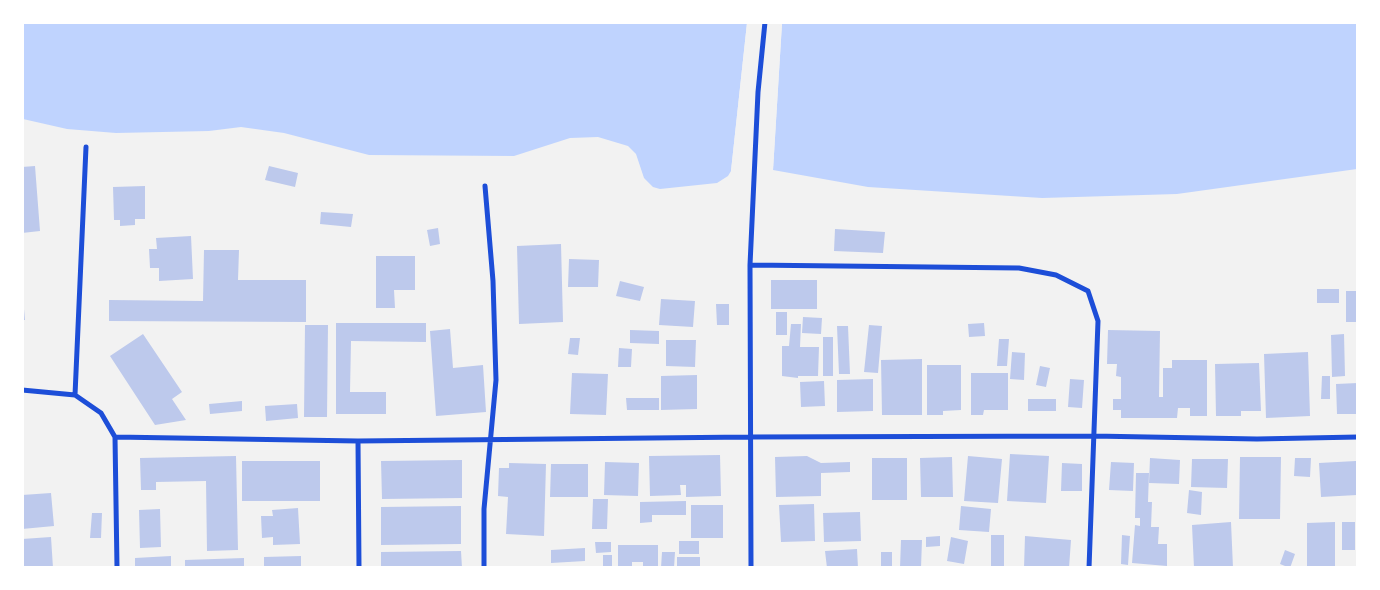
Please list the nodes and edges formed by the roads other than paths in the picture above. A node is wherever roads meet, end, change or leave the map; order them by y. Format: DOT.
graph roads {
  1 [pos="765,22"];
  2 [pos="86,147"];
  3 [pos="485,186"];
  4 [pos="750,265"];
  5 [pos="22,390"];
  6 [pos="75,394"];
  7 [pos="1093,436"];
  8 [pos="749,437"];
  9 [pos="1358,437"];
  10 [pos="115,438"];
  11 [pos="490,440"];
  12 [pos="358,441"];
  13 [pos="117,568"];
  14 [pos="359,568"];
  15 [pos="484,568"];
  16 [pos="750,568"];
  17 [pos="1089,568"];
  1 -- 4 [label="street"];
  2 -- 6 [label="street"];
  3 -- 11 [label="street"];
  4 -- 7 [label="street"];
  4 -- 8 [label="street"];
  5 -- 6 [label="street"];
  6 -- 10 [label="street"];
  7 -- 8 [label="street"];
  7 -- 9 [label="street"];
  7 -- 17 [label="street"];
  8 -- 11 [label="street"];
  8 -- 16 [label="street"];
  10 -- 12 [label="street"];
  10 -- 13 [label="street"];
  11 -- 12 [label="street"];
  11 -- 15 [label="street"];
  12 -- 14 [label="street"];
}
